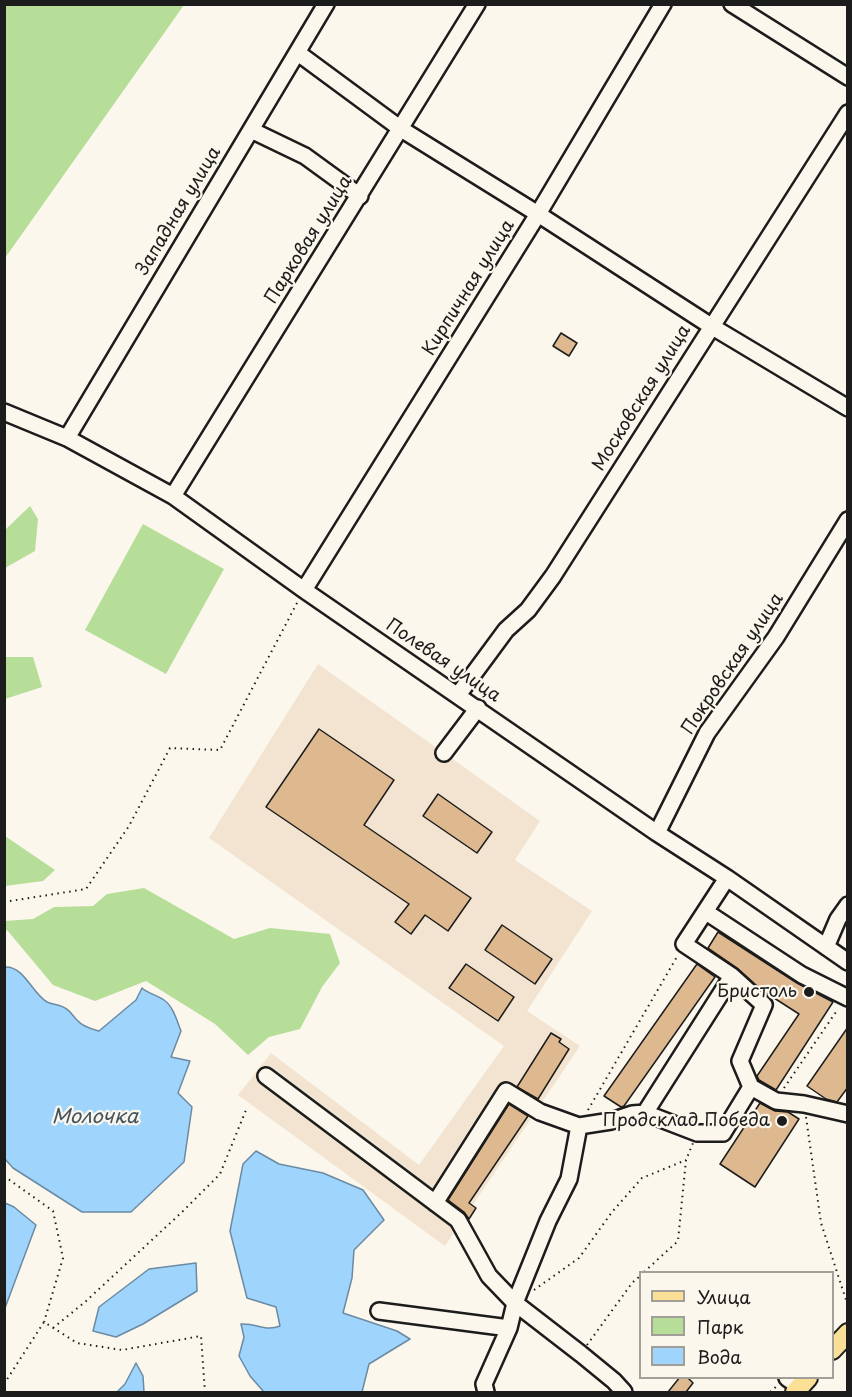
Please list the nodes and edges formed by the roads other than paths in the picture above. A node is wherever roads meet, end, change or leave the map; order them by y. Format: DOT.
graph roads {
  1 [pos="326,4"];
  2 [pos="477,4"];
  3 [pos="663,4"];
  4 [pos="732,4"];
  5 [pos="298,53"];
  6 [pos="848,77"];
  7 [pos="847,116"];
  8 [pos="401,129"];
  9 [pos="251,130"];
  10 [pos="360,196"];
  11 [pos="538,214"];
  12 [pos="711,326"];
  13 [pos="848,408"];
  14 [pos="4,412"];
  15 [pos="66,438"];
  16 [pos="173,496"];
  17 [pos="848,520"];
  18 [pos="304,590"];
  19 [pos="458,695"];
  20 [pos="478,708"];
  21 [pos="444,753"];
  22 [pos="657,833"];
  23 [pos="728,878"];
  24 [pos="848,905"];
  25 [pos="706,912"];
  26 [pos="826,947"];
  27 [pos="848,962"];
  28 [pos="732,976"];
  29 [pos="847,998"];
  30 [pos="266,1076"];
  31 [pos="751,1087"];
  32 [pos="645,1113"];
  33 [pos="848,1114"];
  34 [pos="579,1126"];
  35 [pos="435,1203"];
  36 [pos="515,1304"];
  37 [pos="379,1311"];
  38 [pos="509,1328"];
  39 [pos="486,1392"];
  40 [pos="624,1392"];
  1 -- 5 [label="street, Западная улица"];
  2 -- 8 [label="street, Парковая улица"];
  3 -- 11 [label="street, Кирпичная улица"];
  4 -- 6 [label="street"];
  5 -- 8 [label="street"];
  5 -- 9 [label="street, Западная улица"];
  7 -- 12 [label="street, Московская улица"];
  8 -- 10 [label="street, Парковая улица"];
  8 -- 11 [label="street"];
  9 -- 10 [label="street"];
  9 -- 15 [label="street, Западная улица"];
  10 -- 16 [label="street, Парковая улица"];
  11 -- 12 [label="street"];
  11 -- 18 [label="street, Кирпичная улица"];
  12 -- 13 [label="street"];
  12 -- 19 [label="street, Московская улица"];
  14 -- 15 [label="street, Полевая улица"];
  15 -- 16 [label="street, Полевая улица"];
  16 -- 18 [label="street, Полевая улица"];
  17 -- 22 [label="street, Покровская улица"];
  18 -- 19 [label="street, Полевая улица"];
  19 -- 20 [label="street, Полевая улица"];
  20 -- 21 [label="street"];
  20 -- 22 [label="street, Полевая улица"];
  22 -- 23 [label="street, Полевая улица"];
  23 -- 25 [label="street"];
  23 -- 26 [label="street, Полевая улица"];
  24 -- 26 [label="street"];
  25 -- 28 [label="street"];
  25 -- 29 [label="street"];
  26 -- 27 [label="street, Полевая улица"];
  28 -- 31 [label="street"];
  28 -- 32 [label="street"];
  30 -- 35 [label="street"];
  31 -- 32 [label="street"];
  31 -- 33 [label="street"];
  32 -- 34 [label="street"];
  34 -- 35 [label="street"];
  34 -- 36 [label="street"];
  35 -- 36 [label="street"];
  36 -- 38 [label="street"];
  36 -- 40 [label="street"];
  37 -- 38 [label="street"];
  38 -- 39 [label="street"];
}
